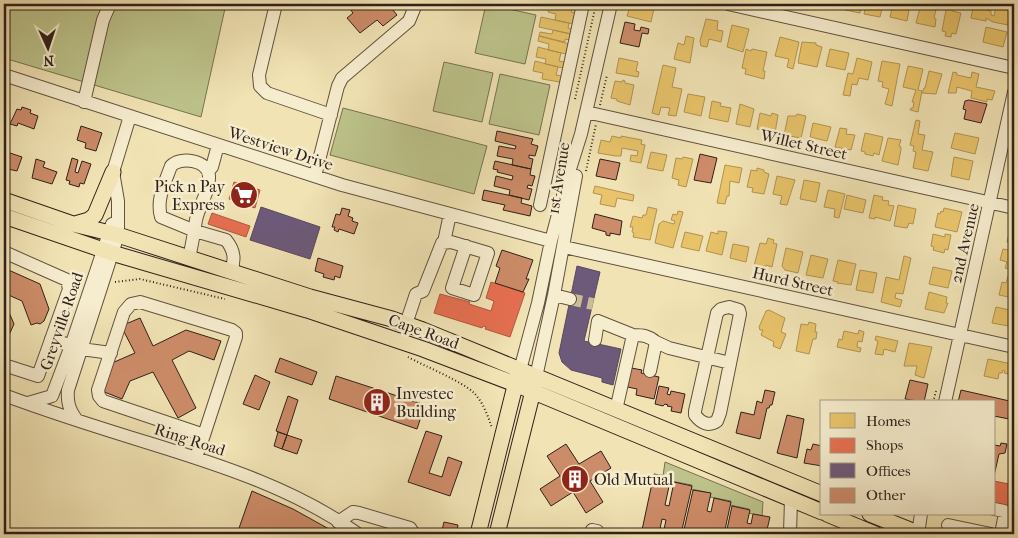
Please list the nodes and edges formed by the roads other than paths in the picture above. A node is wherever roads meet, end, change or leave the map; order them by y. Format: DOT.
graph roads {
  1 [pos="110,4"];
  2 [pos="276,4"];
  3 [pos="416,4"];
  4 [pos="583,4"];
  5 [pos="611,4"];
  6 [pos="728,4"];
  7 [pos="1014,68"];
  8 [pos="4,76"];
  9 [pos="1014,92"];
  10 [pos="84,102"];
  11 [pos="586,112"];
  12 [pos="331,115"];
  13 [pos="130,116"];
  14 [pos="581,134"];
  15 [pos="218,145"];
  16 [pos="208,171"];
  17 [pos="113,172"];
  18 [pos="315,176"];
  19 [pos="4,200"];
  20 [pos="990,202"];
  21 [pos="540,205"];
  22 [pos="1014,208"];
  23 [pos="454,215"];
  24 [pos="4,216"];
  25 [pos="73,224"];
  26 [pos="195,231"];
  27 [pos="113,234"];
  28 [pos="552,241"];
  29 [pos="448,242"];
  30 [pos="466,246"];
  31 [pos="564,247"];
  32 [pos="107,251"];
  33 [pos="4,252"];
  34 [pos="189,258"];
  35 [pos="230,272"];
  36 [pos="554,295"];
  37 [pos="570,298"];
  38 [pos="406,324"];
  39 [pos="634,335"];
  40 [pos="960,335"];
  41 [pos="51,339"];
  42 [pos="595,340"];
  43 [pos="656,342"];
  44 [pos="76,347"];
  45 [pos="1014,347"];
  46 [pos="111,352"];
  47 [pos="707,358"];
  48 [pos="730,363"];
  49 [pos="4,365"];
  50 [pos="650,371"];
  51 [pos="517,377"];
  52 [pos="534,384"];
  53 [pos="4,395"];
  54 [pos="945,400"];
  55 [pos="28,403"];
  56 [pos="616,410"];
  57 [pos="76,419"];
  58 [pos="204,435"];
  59 [pos="196,457"];
  60 [pos="820,493"];
  61 [pos="791,499"];
  62 [pos="996,509"];
  63 [pos="820,511"];
  64 [pos="832,516"];
  65 [pos="875,516"];
  66 [pos="921,516"];
  67 [pos="338,522"];
  68 [pos="948,525"];
  69 [pos="358,534"];
  70 [pos="414,534"];
  71 [pos="478,534"];
  72 [pos="497,534"];
  73 [pos="591,534"];
  74 [pos="597,534"];
  75 [pos="790,534"];
  76 [pos="875,534"];
  77 [pos="919,534"];
  78 [pos="990,534"];
  79 [pos="1001,534"];
  1 -- 10 [label="street"];
  2 -- 12 [label="street"];
  3 -- 12 [label="street"];
  4 -- 21 [label="street"];
  5 -- 11 [label="street"];
  6 -- 7 [label="street"];
  8 -- 10 [label="street, Westview Drive"];
  9 -- 20 [label="street, 2nd Avenue"];
  10 -- 13 [label="street, Westview Drive"];
  11 -- 14 [label="street"];
  11 -- 20 [label="street, Willet Street"];
  12 -- 18 [label="street"];
  13 -- 15 [label="street, Westview Drive"];
  13 -- 17 [label="street"];
  14 -- 28 [label="street, 1st Avenue"];
  14 -- 31 [label="street, 1st Avenue"];
  15 -- 16 [label="street"];
  15 -- 18 [label="street, Westview Drive"];
  16 -- 26 [label="street"];
  16 -- 26 [label="street"];
  17 -- 25 [label="main road"];
  17 -- 27 [label="street, Greyville Road"];
  18 -- 23 [label="street, Westview Drive"];
  19 -- 25 [label="main road, Cape Road"];
  20 -- 22 [label="street, Willet Street"];
  20 -- 40 [label="street, 2nd Avenue"];
  23 -- 28 [label="street, Westview Drive"];
  23 -- 29 [label="street"];
  24 -- 32 [label="main road, Cape Road"];
  25 -- 27 [label="main road, Cape Road"];
  26 -- 34 [label="street"];
  26 -- 35 [label="street"];
  27 -- 32 [label="street, Greyville Road"];
  27 -- 34 [label="main road, Cape Road"];
  28 -- 51 [label="street, 1st Avenue"];
  29 -- 30 [label="street"];
  29 -- 38 [label="street"];
  31 -- 36 [label="street, 1st Avenue"];
  31 -- 40 [label="street, Hurd Street"];
  32 -- 44 [label="street, Greyville Road"];
  32 -- 51 [label="main road, Cape Road"];
  33 -- 41 [label="street"];
  34 -- 35 [label="main road, Cape Road"];
  35 -- 38 [label="main road, Cape Road"];
  36 -- 37 [label="street"];
  36 -- 52 [label="street, 1st Avenue"];
  38 -- 51 [label="main road, Cape Road"];
  39 -- 42 [label="street"];
  39 -- 43 [label="street"];
  39 -- 56 [label="street"];
  40 -- 45 [label="street, Hurd Street"];
  40 -- 54 [label="street, 2nd Avenue"];
  41 -- 44 [label="street"];
  41 -- 49 [label="street"];
  43 -- 47 [label="street"];
  43 -- 50 [label="street"];
  44 -- 46 [label="street"];
  44 -- 55 [label="street, Greyville Road"];
  44 -- 57 [label="street, Greyville Road"];
  46 -- 58 [label="street"];
  46 -- 58 [label="street"];
  47 -- 48 [label="street"];
  47 -- 48 [label="street"];
  47 -- 48 [label="street"];
  51 -- 52 [label="main road, Cape Road"];
  51 -- 71 [label="main road"];
  52 -- 56 [label="main road, Cape Road"];
  52 -- 61 [label="main road, Cape Road"];
  52 -- 72 [label="main road"];
  53 -- 55 [label="street, Ring Road"];
  55 -- 57 [label="street, Ring Road"];
  56 -- 60 [label="main road, Cape Road"];
  57 -- 59 [label="street, Ring Road"];
  58 -- 59 [label="street"];
  59 -- 67 [label="street, Ring Road"];
  61 -- 63 [label="main road, Cape Road"];
  61 -- 75 [label="street"];
  62 -- 79 [label="street"];
  64 -- 76 [label="main road"];
  65 -- 77 [label="main road"];
  66 -- 77 [label="street"];
  67 -- 69 [label="street, Ring Road"];
  67 -- 70 [label="street"];
  68 -- 78 [label="street"];
  73 -- 74 [label="street"];
}
